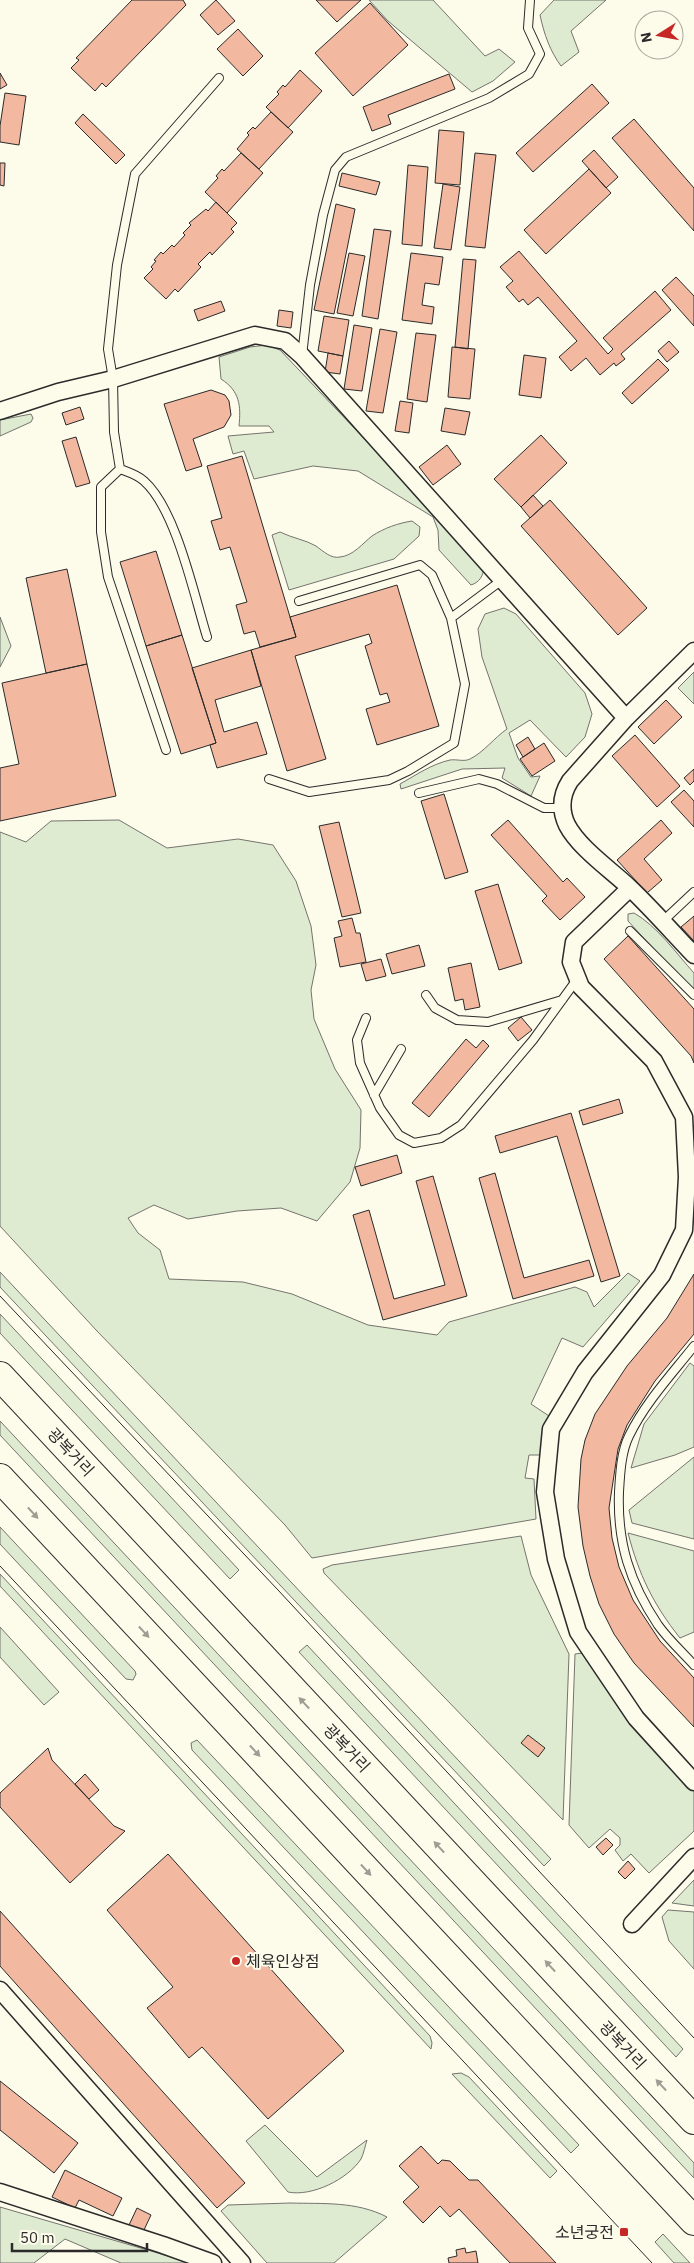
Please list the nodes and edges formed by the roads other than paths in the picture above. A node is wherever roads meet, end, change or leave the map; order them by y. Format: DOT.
graph roads {
  1 [pos="530,0"];
  2 [pos="219,78"];
  3 [pos="302,356"];
  4 [pos="113,379"];
  5 [pos="0,411"];
  6 [pos="120,468"];
  7 [pos="502,580"];
  8 [pos="299,601"];
  9 [pos="451,618"];
  10 [pos="207,637"];
  11 [pos="694,651"];
  12 [pos="626,718"];
  13 [pos="166,750"];
  14 [pos="269,779"];
  15 [pos="419,793"];
  16 [pos="562,808"];
  17 [pos="630,888"];
  18 [pos="694,892"];
  19 [pos="662,922"];
  20 [pos="630,931"];
  21 [pos="694,955"];
  22 [pos="578,978"];
  23 [pos="426,995"];
  24 [pos="694,995"];
  25 [pos="562,1000"];
  26 [pos="366,1018"];
  27 [pos="401,1049"];
  28 [pos="374,1095"];
  29 [pos="694,1346"];
  30 [pos="0,1376"];
  31 [pos="0,1478"];
  32 [pos="694,1665"];
  33 [pos="694,1782"];
  34 [pos="694,1857"];
  35 [pos="632,1924"];
  36 [pos="0,1990"];
  37 [pos="694,2120"];
  38 [pos="0,2192"];
  39 [pos="694,2221"];
  40 [pos="213,2263"];
  41 [pos="242,2263"];
  1 -- 3 [label="lane"];
  2 -- 4 [label="lane"];
  3 -- 4 [label="street"];
  3 -- 7 [label="street"];
  4 -- 5 [label="street"];
  4 -- 6 [label="lane"];
  6 -- 10 [label="lane"];
  6 -- 13 [label="lane"];
  7 -- 9 [label="lane"];
  7 -- 12 [label="street"];
  8 -- 9 [label="lane"];
  9 -- 14 [label="lane"];
  11 -- 12 [label="street"];
  12 -- 16 [label="street"];
  15 -- 16 [label="lane"];
  16 -- 17 [label="street"];
  17 -- 19 [label="street"];
  17 -- 22 [label="street"];
  18 -- 19 [label="lane"];
  19 -- 21 [label="street"];
  20 -- 24 [label="lane"];
  22 -- 25 [label="lane"];
  22 -- 33 [label="street"];
  23 -- 25 [label="lane"];
  25 -- 28 [label="lane"];
  26 -- 28 [label="lane"];
  27 -- 28 [label="lane"];
  29 -- 32 [label="lane"];
  37 -- 30 [label="highway, 광복거리, one-way"];
  31 -- 39 [label="highway, one-way"];
  34 -- 35 [label="street"];
  36 -- 41 [label="street"];
  38 -- 40 [label="street"];
}
